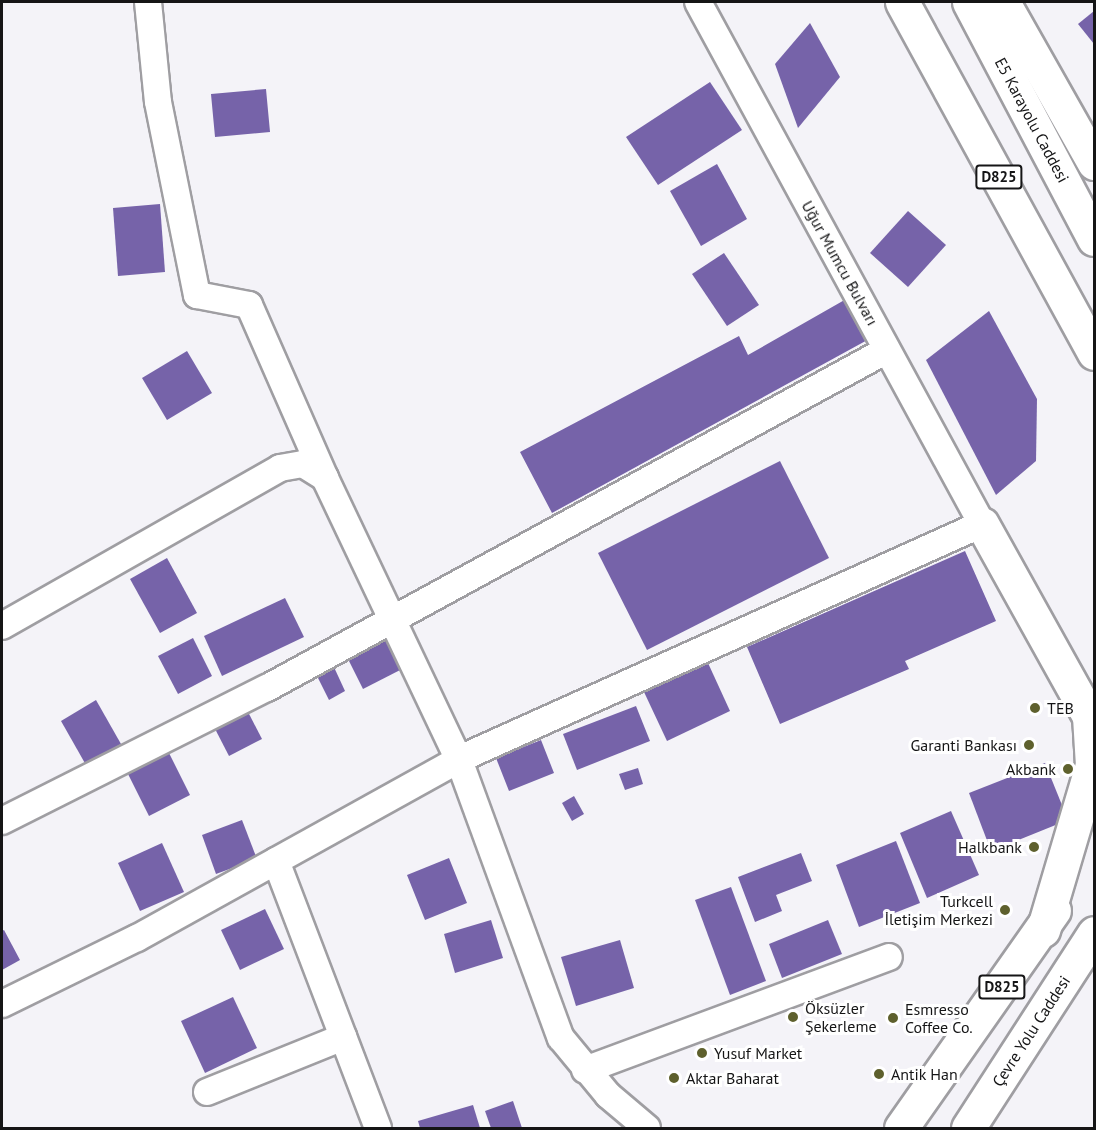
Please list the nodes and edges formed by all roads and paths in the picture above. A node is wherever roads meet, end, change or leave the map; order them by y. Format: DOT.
graph roads {
  1 [pos="148,2"];
  2 [pos="698,2"];
  3 [pos="902,2"];
  4 [pos="928,2"];
  5 [pos="969,2"];
  6 [pos="1003,2"];
  7 [pos="1095,163"];
  8 [pos="1095,238"];
  9 [pos="1095,309"];
  10 [pos="887,350"];
  11 [pos="1095,353"];
  12 [pos="325,478"];
  13 [pos="982,524"];
  14 [pos="393,619"];
  15 [pos="2,627"];
  16 [pos="459,760"];
  17 [pos="2,821"];
  18 [pos="1095,842"];
  19 [pos="276,861"];
  20 [pos="1043,930"];
  21 [pos="1095,933"];
  22 [pos="889,957"];
  23 [pos="2,1004"];
  24 [pos="343,1037"];
  25 [pos="585,1070"];
  26 [pos="207,1092"];
  27 [pos="378,1128"];
  28 [pos="647,1128"];
  29 [pos="901,1128"];
  30 [pos="968,1128"];
  1 -- 12 [label="street"];
  2 -- 10 [label="street, Uğur Mumcu Bulvarı"];
  3 -- 11 [label="highway, D825"];
  4 -- 9 [label="highway"];
  5 -- 8 [label="highway, E5 Karayolu Caddesi"];
  6 -- 7 [label="highway"];
  10 -- 13 [label="street, Uğur Mumcu Bulvarı"];
  10 -- 14 [label="street"];
  12 -- 14 [label="street"];
  12 -- 15 [label="street"];
  13 -- 16 [label="street"];
  13 -- 20 [label="highway"];
  14 -- 16 [label="street"];
  14 -- 17 [label="street"];
  16 -- 19 [label="street"];
  16 -- 25 [label="street"];
  18 -- 20 [label="highway, D825"];
  19 -- 23 [label="street"];
  19 -- 24 [label="street"];
  20 -- 29 [label="highway, D825"];
  21 -- 30 [label="highway, Çevre Yolu Caddesi / D825"];
  22 -- 25 [label="street"];
  24 -- 26 [label="street"];
  24 -- 27 [label="street"];
  25 -- 28 [label="street"];
}
